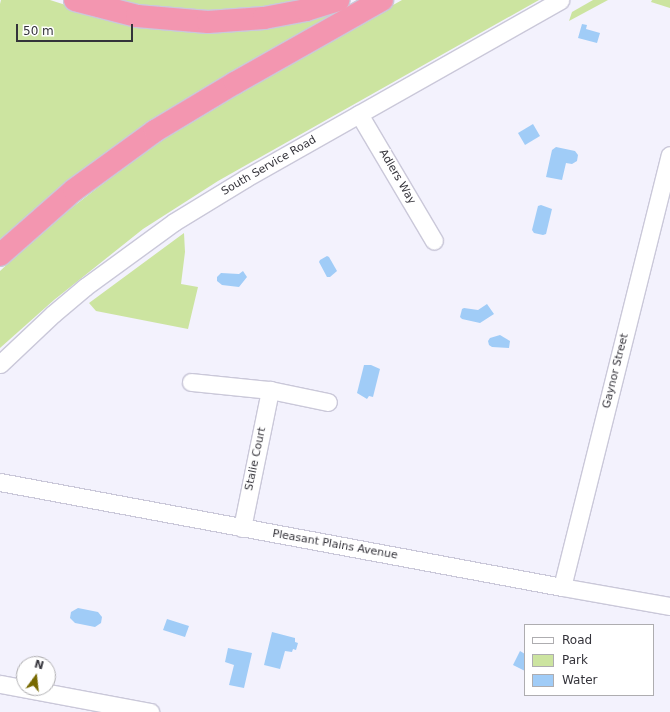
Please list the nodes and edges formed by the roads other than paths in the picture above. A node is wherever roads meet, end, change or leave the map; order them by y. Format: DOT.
graph roads {
  1 [pos="76,0"];
  2 [pos="340,0"];
  3 [pos="382,0"];
  4 [pos="560,0"];
  5 [pos="359,114"];
  6 [pos="670,155"];
  7 [pos="434,241"];
  8 [pos="0,255"];
  9 [pos="0,364"];
  10 [pos="191,382"];
  11 [pos="270,390"];
  12 [pos="328,402"];
  13 [pos="0,482"];
  14 [pos="242,528"];
  15 [pos="562,587"];
  16 [pos="670,606"];
  17 [pos="0,684"];
  18 [pos="74,705"];
  19 [pos="150,712"];
  1 -- 2 [label="highway"];
  3 -- 8 [label="highway"];
  4 -- 5 [label="street, South Service Road"];
  5 -- 7 [label="street, Adlers Way"];
  5 -- 9 [label="street, South Service Road"];
  6 -- 15 [label="street, Gaynor Street"];
  10 -- 11 [label="street"];
  11 -- 12 [label="street"];
  11 -- 14 [label="street, Stalie Court"];
  13 -- 14 [label="street, Pleasant Plains Avenue"];
  14 -- 15 [label="street, Pleasant Plains Avenue"];
  15 -- 16 [label="street, Pleasant Plains Avenue"];
  17 -- 18 [label="street"];
  18 -- 19 [label="street"];
}
